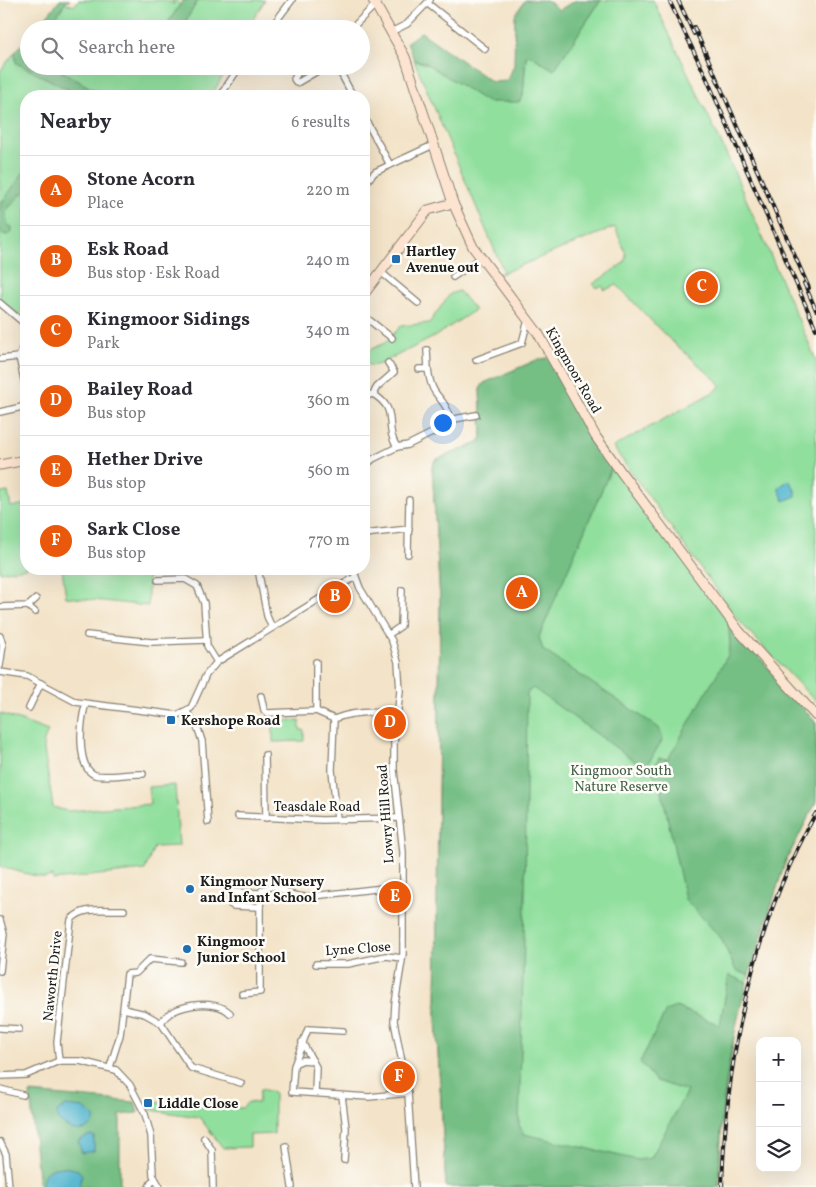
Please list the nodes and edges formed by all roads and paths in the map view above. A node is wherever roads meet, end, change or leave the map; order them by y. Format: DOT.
graph roads {
  1 [pos="292,0"];
  2 [pos="375,2"];
  3 [pos="428,2"];
  4 [pos="277,20"];
  5 [pos="359,20"];
  6 [pos="391,32"];
  7 [pos="485,49"];
  8 [pos="234,75"];
  9 [pos="296,75"];
  10 [pos="311,75"];
  11 [pos="342,75"];
  12 [pos="224,90"];
  13 [pos="350,90"];
  14 [pos="370,128"];
  15 [pos="433,145"];
  16 [pos="390,165"];
  17 [pos="370,177"];
  18 [pos="453,203"];
  19 [pos="481,258"];
  20 [pos="382,273"];
  21 [pos="453,277"];
  22 [pos="370,287"];
  23 [pos="0,303"];
  24 [pos="418,303"];
  25 [pos="20,320"];
  26 [pos="528,320"];
  27 [pos="370,321"];
  28 [pos="392,338"];
  29 [pos="427,350"];
  30 [pos="19,357"];
  31 [pos="0,359"];
  32 [pos="476,360"];
  33 [pos="20,362"];
  34 [pos="388,363"];
  35 [pos="428,368"];
  36 [pos="419,369"];
  37 [pos="373,394"];
  38 [pos="370,395"];
  39 [pos="20,407"];
  40 [pos="0,412"];
  41 [pos="476,415"];
  42 [pos="448,420"];
  43 [pos="397,447"];
  44 [pos="20,461"];
  45 [pos="370,461"];
  46 [pos="0,465"];
  47 [pos="409,500"];
  48 [pos="409,529"];
  49 [pos="370,533"];
  50 [pos="408,554"];
  51 [pos="259,575"];
  52 [pos="355,577"];
  53 [pos="158,580"];
  54 [pos="402,590"];
  55 [pos="36,599"];
  56 [pos="28,606"];
  57 [pos="0,607"];
  58 [pos="35,612"];
  59 [pos="272,628"];
  60 [pos="87,635"];
  61 [pos="388,635"];
  62 [pos="0,636"];
  63 [pos="206,640"];
  64 [pos="217,662"];
  65 [pos="316,662"];
  66 [pos="0,666"];
  67 [pos="0,672"];
  68 [pos="42,683"];
  69 [pos="261,696"];
  70 [pos="86,704"];
  71 [pos="29,708"];
  72 [pos="316,711"];
  73 [pos="186,712"];
  74 [pos="396,714"];
  75 [pos="816,716"];
  76 [pos="334,719"];
  77 [pos="265,755"];
  78 [pos="143,774"];
  79 [pos="238,816"];
  80 [pos="266,818"];
  81 [pos="398,818"];
  82 [pos="337,819"];
  83 [pos="208,822"];
  84 [pos="401,886"];
  85 [pos="260,893"];
  86 [pos="260,907"];
  87 [pos="124,910"];
  88 [pos="0,920"];
  89 [pos="402,958"];
  90 [pos="181,962"];
  91 [pos="316,964"];
  92 [pos="0,971"];
  93 [pos="242,994"];
  94 [pos="124,1008"];
  95 [pos="229,1010"];
  96 [pos="161,1023"];
  97 [pos="0,1028"];
  98 [pos="20,1029"];
  99 [pos="343,1031"];
  100 [pos="302,1042"];
  101 [pos="59,1061"];
  102 [pos="313,1061"];
  103 [pos="296,1063"];
  104 [pos="110,1067"];
  105 [pos="0,1076"];
  106 [pos="241,1083"];
  107 [pos="0,1090"];
  108 [pos="315,1093"];
  109 [pos="408,1093"];
  110 [pos="23,1095"];
  111 [pos="342,1096"];
  112 [pos="204,1138"];
  113 [pos="0,1142"];
  114 [pos="286,1146"];
  115 [pos="344,1160"];
  116 [pos="155,1180"];
  117 [pos="9,1187"];
  118 [pos="149,1187"];
  119 [pos="160,1187"];
  120 [pos="213,1187"];
  121 [pos="292,1187"];
  122 [pos="414,1187"];
  1 -- 4 [label="street"];
  2 -- 5 [label="street"];
  2 -- 6 [label="street, Kingmoor Road"];
  3 -- 6 [label="street"];
  3 -- 7 [label="street"];
  6 -- 15 [label="street, Kingmoor Road"];
  8 -- 12 [label="street"];
  9 -- 10 [label="street"];
  11 -- 13 [label="street"];
  14 -- 16 [label="street"];
  15 -- 16 [label="street"];
  15 -- 18 [label="street, Kingmoor Road"];
  16 -- 17 [label="street"];
  18 -- 19 [label="street, Kingmoor Road"];
  18 -- 20 [label="street"];
  19 -- 21 [label="street"];
  19 -- 26 [label="street, Kingmoor Road"];
  20 -- 22 [label="street"];
  20 -- 24 [label="street"];
  23 -- 25 [label="street"];
  26 -- 32 [label="street"];
  26 -- 75 [label="street, Kingmoor Road"];
  27 -- 28 [label="street"];
  29 -- 35 [label="street"];
  30 -- 31 [label="street"];
  30 -- 33 [label="street"];
  34 -- 37 [label="street"];
  35 -- 36 [label="street"];
  35 -- 42 [label="street"];
  37 -- 38 [label="street"];
  37 -- 43 [label="street"];
  39 -- 40 [label="street"];
  41 -- 42 [label="street"];
  42 -- 43 [label="street"];
  43 -- 45 [label="street"];
  44 -- 46 [label="street"];
  47 -- 48 [label="street"];
  48 -- 49 [label="street"];
  48 -- 50 [label="street"];
  51 -- 59 [label="street"];
  52 -- 59 [label="street"];
  52 -- 61 [label="street, Lowry Hill Road"];
  53 -- 63 [label="street"];
  54 -- 61 [label="street"];
  55 -- 56 [label="street"];
  56 -- 57 [label="street"];
  56 -- 58 [label="street"];
  59 -- 64 [label="street"];
  60 -- 63 [label="street"];
  61 -- 74 [label="street, Lowry Hill Road"];
  62 -- 66 [label="street"];
  63 -- 64 [label="street"];
  64 -- 73 [label="street"];
  65 -- 72 [label="street"];
  67 -- 68 [label="street"];
  68 -- 70 [label="street"];
  68 -- 71 [label="street"];
  69 -- 72 [label="street"];
  70 -- 73 [label="street"];
  70 -- 78 [label="street"];
  72 -- 76 [label="street"];
  73 -- 83 [label="street"];
  74 -- 76 [label="street"];
  74 -- 81 [label="street, Lowry Hill Road"];
  76 -- 82 [label="street"];
  77 -- 80 [label="street, Teasdale Road"];
  79 -- 80 [label="street, Teasdale Road"];
  80 -- 82 [label="street, Teasdale Road"];
  81 -- 82 [label="street, Teasdale Road"];
  81 -- 84 [label="street, Lowry Hill Road"];
  84 -- 85 [label="street"];
  84 -- 89 [label="street, Lowry Hill Road"];
  85 -- 86 [label="street"];
  85 -- 86 [label="street"];
  86 -- 93 [label="street"];
  87 -- 101 [label="street, Naworth Drive"];
  88 -- 92 [label="street"];
  89 -- 91 [label="street, Lyne Close"];
  89 -- 109 [label="street, Lowry Hill Road"];
  90 -- 94 [label="street"];
  94 -- 96 [label="street"];
  94 -- 104 [label="street"];
  95 -- 96 [label="street"];
  96 -- 106 [label="street"];
  97 -- 98 [label="street"];
  99 -- 100 [label="street"];
  100 -- 102 [label="street"];
  100 -- 103 [label="street"];
  101 -- 104 [label="street"];
  101 -- 105 [label="street"];
  102 -- 103 [label="street"];
  102 -- 108 [label="street"];
  103 -- 108 [label="street"];
  104 -- 116 [label="street"];
  107 -- 110 [label="street"];
  108 -- 111 [label="street"];
  109 -- 111 [label="street"];
  109 -- 122 [label="street, Lowry Hill Road"];
  111 -- 115 [label="street"];
  112 -- 120 [label="street"];
  113 -- 117 [label="street"];
  114 -- 121 [label="street"];
  116 -- 118 [label="street"];
  116 -- 119 [label="street"];
}
